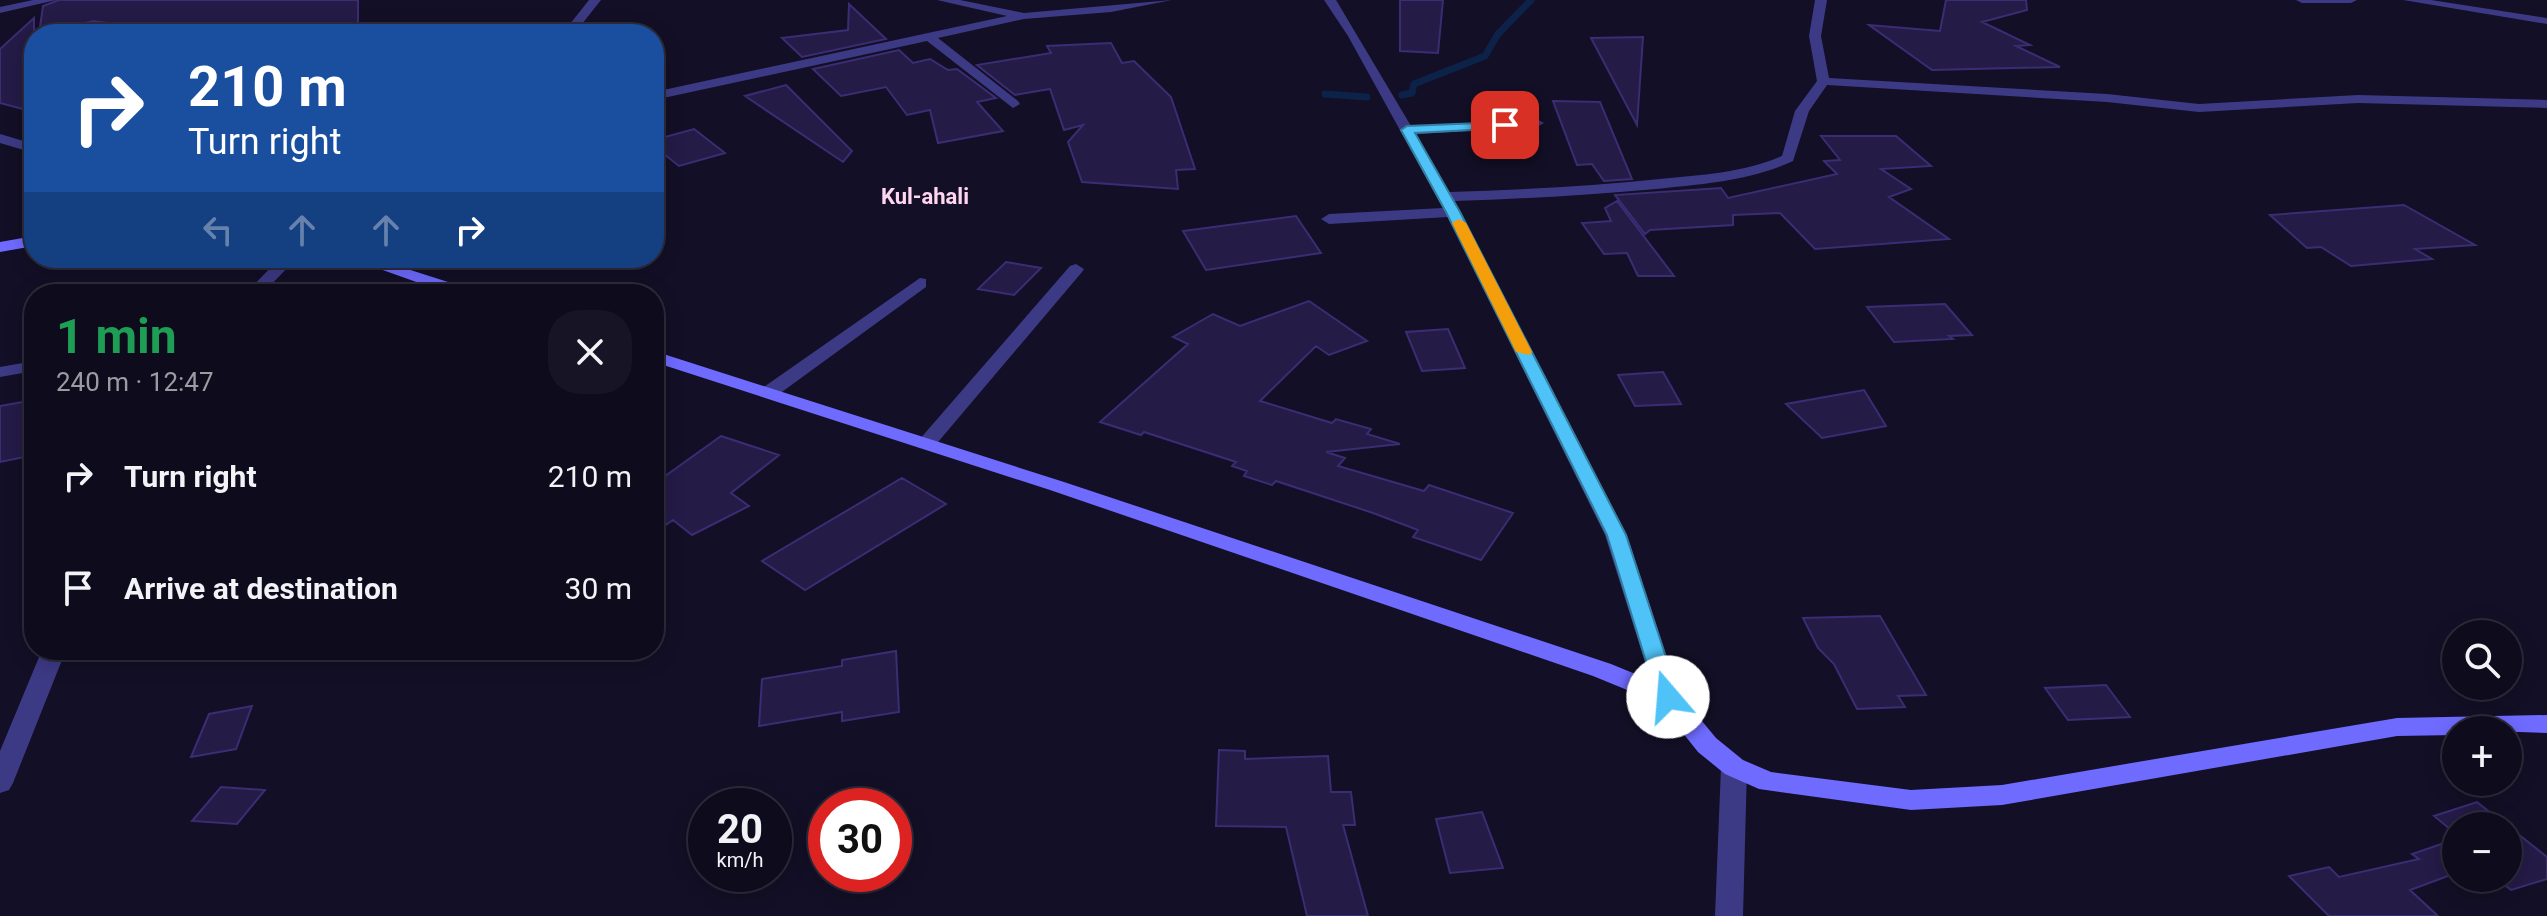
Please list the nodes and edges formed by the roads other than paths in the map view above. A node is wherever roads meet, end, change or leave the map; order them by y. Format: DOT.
graph roads {
  1 [pos="50,0"];
  2 [pos="595,0"];
  3 [pos="943,0"];
  4 [pos="1166,0"];
  5 [pos="1330,0"];
  6 [pos="1821,0"];
  7 [pos="2302,0"];
  8 [pos="2351,0"];
  9 [pos="2409,0"];
  10 [pos="0,10"];
  11 [pos="1024,16"];
  12 [pos="2547,21"];
  13 [pos="576,24"];
  14 [pos="927,35"];
  15 [pos="1823,81"];
  16 [pos="664,94"];
  17 [pos="1013,104"];
  18 [pos="2547,104"];
  19 [pos="1537,123"];
  20 [pos="1407,130"];
  21 [pos="0,138"];
  22 [pos="24,146"];
  23 [pos="1449,205"];
  24 [pos="1329,219"];
  25 [pos="24,243"];
  26 [pos="0,247"];
  27 [pos="279,268"];
  28 [pos="388,268"];
  29 [pos="1076,269"];
  30 [pos="920,283"];
  31 [pos="263,284"];
  32 [pos="436,284"];
  33 [pos="664,359"];
  34 [pos="24,368"];
  35 [pos="0,372"];
  36 [pos="768,393"];
  37 [pos="926,444"];
  38 [pos="50,660"];
  39 [pos="1668,697"];
  40 [pos="2547,724"];
  41 [pos="1734,767"];
  42 [pos="0,783"];
  43 [pos="1729,916"];
  1 -- 10 [label="street"];
  2 -- 13 [label="street"];
  3 -- 11 [label="street"];
  4 -- 11 [label="street"];
  5 -- 20 [label="street"];
  6 -- 15 [label="street"];
  7 -- 8 [label="street"];
  9 -- 12 [label="street"];
  11 -- 14 [label="street"];
  14 -- 16 [label="street"];
  14 -- 17 [label="street"];
  15 -- 18 [label="street"];
  15 -- 23 [label="street"];
  19 -- 20 [label="street"];
  20 -- 23 [label="street"];
  21 -- 22 [label="street"];
  23 -- 24 [label="street"];
  23 -- 39 [label="street"];
  25 -- 26 [label="street"];
  27 -- 31 [label="street"];
  28 -- 32 [label="street"];
  29 -- 37 [label="street"];
  30 -- 36 [label="street"];
  33 -- 36 [label="street"];
  34 -- 35 [label="street"];
  36 -- 37 [label="street"];
  37 -- 39 [label="street"];
  38 -- 42 [label="street"];
  39 -- 41 [label="street"];
  40 -- 41 [label="street"];
  41 -- 43 [label="street"];
}
